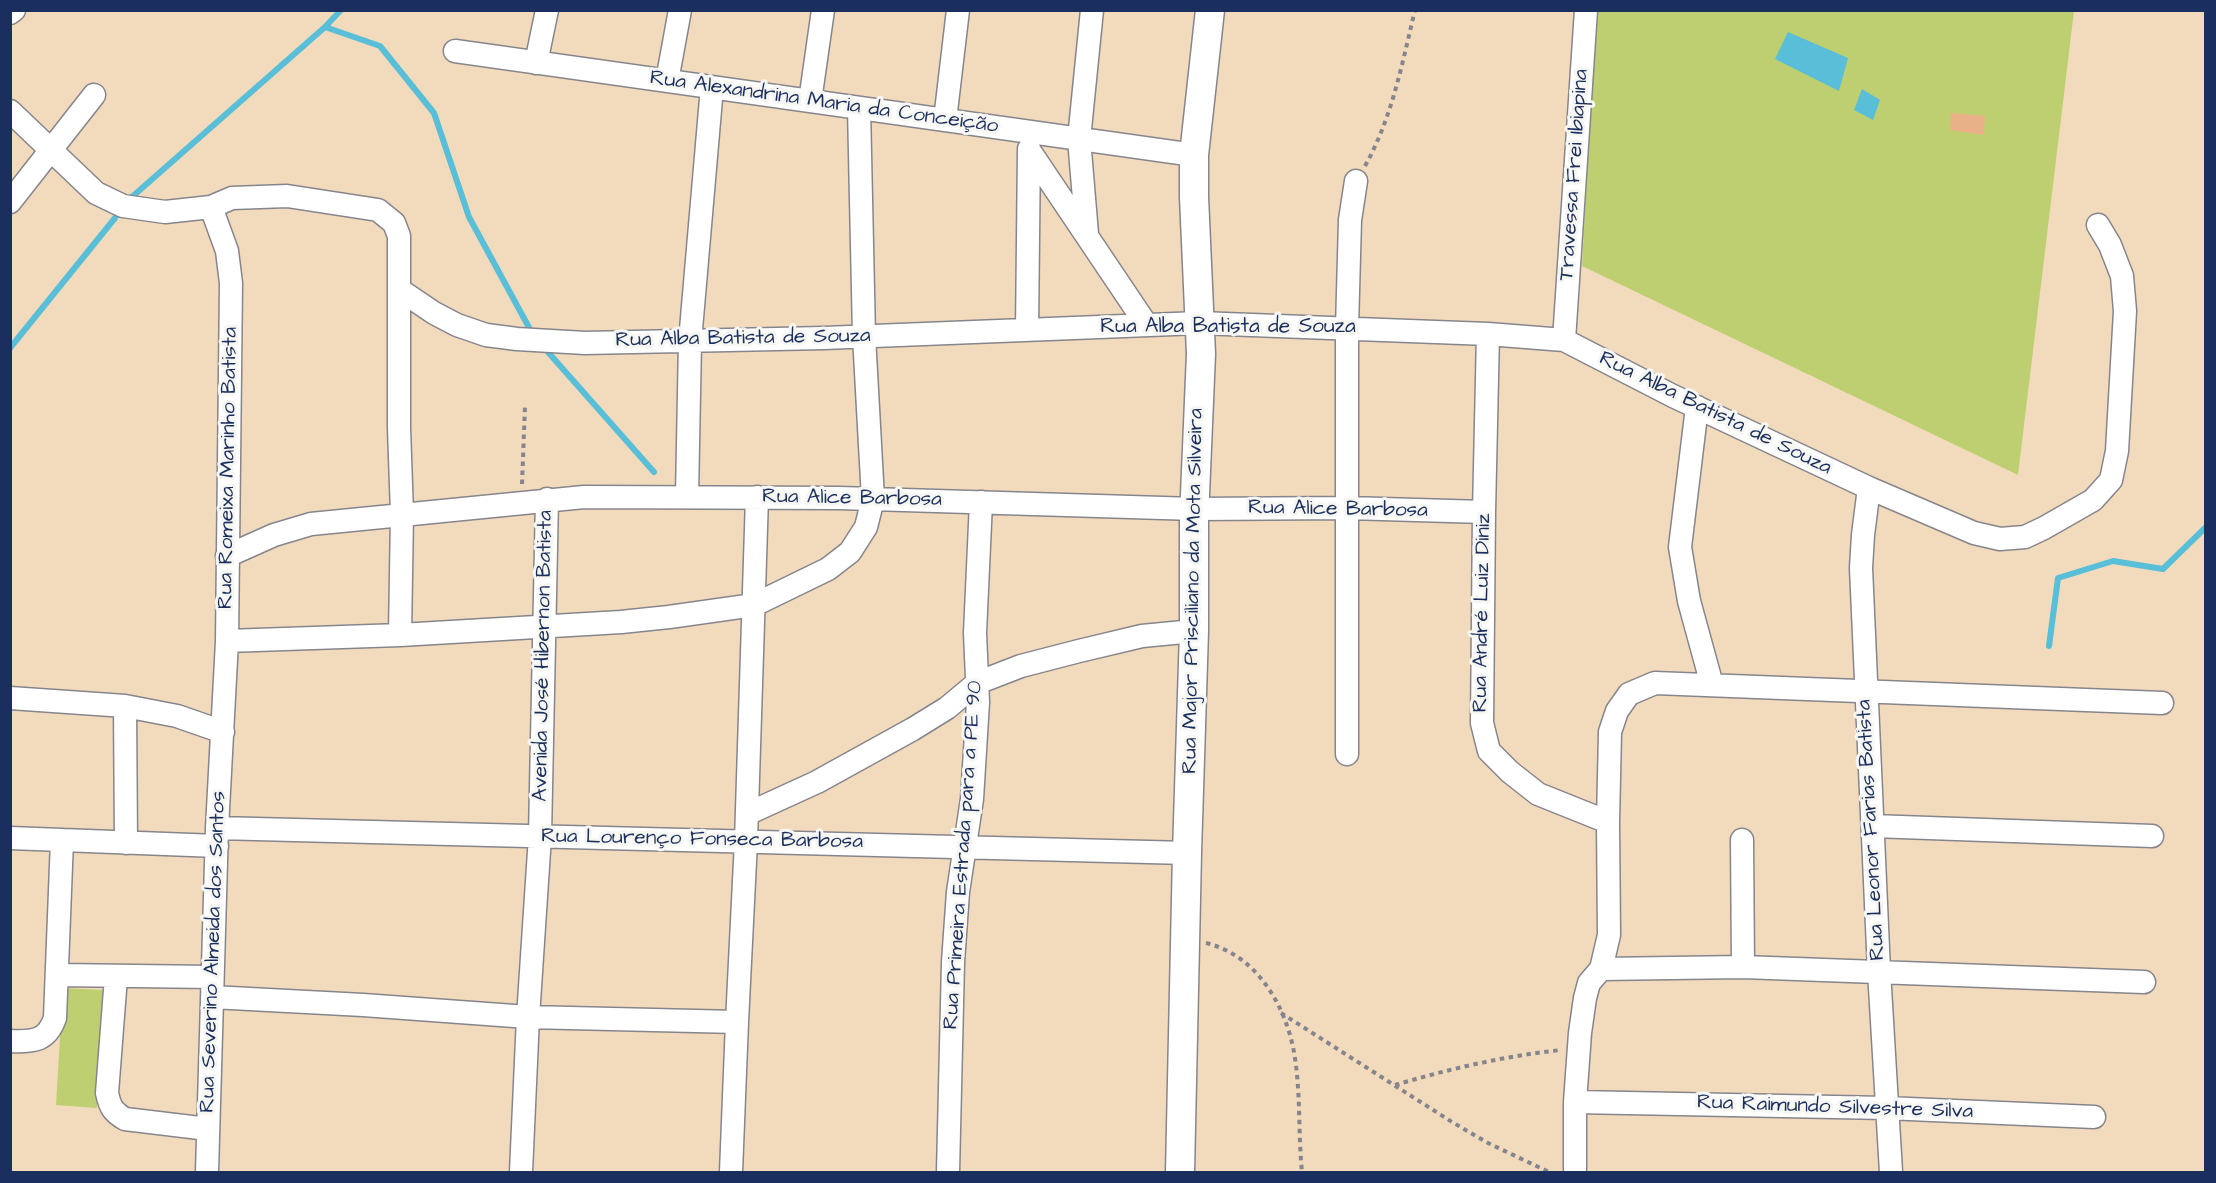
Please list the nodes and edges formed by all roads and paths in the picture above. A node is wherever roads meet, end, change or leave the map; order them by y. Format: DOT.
graph roads {
  1 [pos="14,10"];
  2 [pos="547,10"];
  3 [pos="680,10"];
  4 [pos="823,10"];
  5 [pos="957,10"];
  6 [pos="1092,10"];
  7 [pos="1210,10"];
  8 [pos="1415,10"];
  9 [pos="1586,10"];
  10 [pos="10,14"];
  11 [pos="455,51"];
  12 [pos="536,63"];
  13 [pos="667,81"];
  14 [pos="712,87"];
  15 [pos="94,94"];
  16 [pos="810,100"];
  17 [pos="859,108"];
  18 [pos="10,111"];
  19 [pos="945,120"];
  20 [pos="1079,139"];
  21 [pos="1028,141"];
  22 [pos="51,150"];
  23 [pos="1194,155"];
  24 [pos="1356,181"];
  25 [pos="10,202"];
  26 [pos="211,207"];
  27 [pos="2098,225"];
  28 [pos="1087,234"];
  29 [pos="400,290"];
  30 [pos="1199,323"];
  31 [pos="1146,324"];
  32 [pos="1347,328"];
  33 [pos="1027,330"];
  34 [pos="1488,334"];
  35 [pos="864,336"];
  36 [pos="1564,340"];
  37 [pos="690,341"];
  38 [pos="525,406"];
  39 [pos="1697,407"];
  40 [pos="1869,488"];
  41 [pos="687,496"];
  42 [pos="757,497"];
  43 [pos="873,499"];
  44 [pos="547,500"];
  45 [pos="981,502"];
  46 [pos="522,503"];
  47 [pos="1348,508"];
  48 [pos="1195,509"];
  49 [pos="1484,512"];
  50 [pos="402,514"];
  51 [pos="227,556"];
  52 [pos="754,605"];
  53 [pos="544,626"];
  54 [pos="1194,631"];
  55 [pos="400,635"];
  56 [pos="227,641"];
  57 [pos="977,683"];
  58 [pos="1712,685"];
  59 [pos="1866,693"];
  60 [pos="10,698"];
  61 [pos="2162,703"];
  62 [pos="125,706"];
  63 [pos="223,732"];
  64 [pos="1347,754"];
  65 [pos="747,814"];
  66 [pos="1608,822"];
  67 [pos="1873,826"];
  68 [pos="540,836"];
  69 [pos="2152,836"];
  70 [pos="217,837"];
  71 [pos="10,838"];
  72 [pos="62,840"];
  73 [pos="1742,840"];
  74 [pos="747,841"];
  75 [pos="126,843"];
  76 [pos="966,847"];
  77 [pos="1187,853"];
  78 [pos="1185,938"];
  79 [pos="1743,967"];
  80 [pos="1601,969"];
  81 [pos="1879,970"];
  82 [pos="58,975"];
  83 [pos="116,976"];
  84 [pos="2144,982"];
  85 [pos="212,987"];
  86 [pos="1281,1013"];
  87 [pos="528,1017"];
  88 [pos="737,1022"];
  89 [pos="10,1041"];
  90 [pos="1579,1048"];
  91 [pos="1394,1085"];
  92 [pos="1575,1102"];
  93 [pos="1886,1108"];
  94 [pos="2094,1117"];
  95 [pos="208,1129"];
  96 [pos="207,1173"];
  97 [pos="522,1173"];
  98 [pos="731,1173"];
  99 [pos="948,1173"];
  100 [pos="1180,1173"];
  101 [pos="1302,1173"];
  102 [pos="1549,1173"];
  103 [pos="1575,1173"];
  104 [pos="1891,1173"];
  1 -- 10 [label="street"];
  2 -- 12 [label="street"];
  3 -- 13 [label="street"];
  4 -- 16 [label="street"];
  5 -- 19 [label="street"];
  6 -- 20 [label="street"];
  7 -- 23 [label="main road, Rua Major Prisciliano da Mota Silveira"];
  8 -- 24 [label="path"];
  9 -- 36 [label="street, Travessa Frei Ibiapina"];
  11 -- 12 [label="street, Rua Alexandrina Maria da Conceição"];
  12 -- 13 [label="street, Rua Alexandrina Maria da Conceição"];
  13 -- 14 [label="street, Rua Alexandrina Maria da Conceição"];
  14 -- 16 [label="street, Rua Alexandrina Maria da Conceição"];
  14 -- 37 [label="street"];
  15 -- 22 [label="street"];
  16 -- 17 [label="street, Rua Alexandrina Maria da Conceição"];
  17 -- 19 [label="street, Rua Alexandrina Maria da Conceição"];
  17 -- 35 [label="street"];
  18 -- 22 [label="street"];
  19 -- 21 [label="street, Rua Alexandrina Maria da Conceição"];
  20 -- 21 [label="street, Rua Alexandrina Maria da Conceição"];
  20 -- 23 [label="street, Rua Alexandrina Maria da Conceição"];
  20 -- 28 [label="street"];
  21 -- 28 [label="street"];
  21 -- 33 [label="street"];
  22 -- 25 [label="street"];
  22 -- 26 [label="street"];
  23 -- 30 [label="main road, Rua Major Prisciliano da Mota Silveira"];
  24 -- 32 [label="street"];
  26 -- 29 [label="street"];
  26 -- 51 [label="street, Rua Romeixa Marinho Batista"];
  27 -- 40 [label="street, Rua Alba Batista de Souza"];
  28 -- 31 [label="street"];
  29 -- 37 [label="street, Rua Alba Batista de Souza"];
  29 -- 50 [label="street"];
  30 -- 31 [label="street, Rua Alba Batista de Souza"];
  30 -- 32 [label="street, Rua Alba Batista de Souza"];
  30 -- 48 [label="main road, Rua Major Prisciliano da Mota Silveira"];
  31 -- 33 [label="street, Rua Alba Batista de Souza"];
  32 -- 34 [label="street, Rua Alba Batista de Souza"];
  32 -- 47 [label="street"];
  33 -- 35 [label="street, Rua Alba Batista de Souza"];
  34 -- 36 [label="street, Rua Alba Batista de Souza"];
  34 -- 49 [label="street, Rua André Luiz Diniz"];
  35 -- 37 [label="street, Rua Alba Batista de Souza"];
  35 -- 43 [label="street"];
  36 -- 39 [label="street, Rua Alba Batista de Souza"];
  37 -- 41 [label="street"];
  38 -- 46 [label="path"];
  39 -- 40 [label="street, Rua Alba Batista de Souza"];
  39 -- 58 [label="street"];
  40 -- 59 [label="street, Rua Leonor Farias Batista"];
  41 -- 42 [label="street, Rua Alice Barbosa"];
  41 -- 44 [label="street, Rua Alice Barbosa"];
  42 -- 43 [label="street, Rua Alice Barbosa"];
  42 -- 52 [label="street"];
  43 -- 45 [label="street, Rua Alice Barbosa"];
  43 -- 52 [label="street"];
  44 -- 46 [label="street, Rua Alice Barbosa"];
  44 -- 53 [label="street, Avenida José Hibernon Batista"];
  45 -- 48 [label="street, Rua Alice Barbosa"];
  45 -- 57 [label="street, Rua Primeira Estrada para a PE 90"];
  46 -- 50 [label="street, Rua Alice Barbosa"];
  47 -- 48 [label="street, Rua Alice Barbosa"];
  47 -- 49 [label="street, Rua Alice Barbosa"];
  47 -- 64 [label="street"];
  48 -- 54 [label="main road, Rua Major Prisciliano da Mota Silveira"];
  49 -- 66 [label="street, Rua André Luiz Diniz"];
  50 -- 51 [label="street, Rua Alice Barbosa"];
  50 -- 55 [label="street"];
  51 -- 56 [label="street, Rua Romeixa Marinho Batista"];
  52 -- 53 [label="street"];
  52 -- 65 [label="street"];
  53 -- 55 [label="street"];
  53 -- 68 [label="street, Avenida José Hibernon Batista"];
  54 -- 57 [label="street"];
  54 -- 77 [label="main road, Rua Major Prisciliano da Mota Silveira"];
  55 -- 56 [label="street"];
  56 -- 63 [label="street, Rua Romeixa Marinho Batista"];
  57 -- 65 [label="street"];
  57 -- 76 [label="street, Rua Primeira Estrada para a PE 90"];
  58 -- 59 [label="street"];
  58 -- 66 [label="street"];
  59 -- 61 [label="street"];
  59 -- 67 [label="street, Rua Leonor Farias Batista"];
  60 -- 62 [label="street"];
  62 -- 63 [label="street"];
  62 -- 75 [label="street"];
  63 -- 70 [label="street, Rua Severino Almeida dos Santos"];
  65 -- 74 [label="street"];
  66 -- 80 [label="street"];
  67 -- 69 [label="street"];
  67 -- 81 [label="street, Rua Leonor Farias Batista"];
  68 -- 70 [label="street, Rua Lourenço Fonseca Barbosa"];
  68 -- 74 [label="street, Rua Lourenço Fonseca Barbosa"];
  68 -- 87 [label="street, Avenida José Hibernon Batista"];
  70 -- 75 [label="street, Rua Lourenço Fonseca Barbosa"];
  70 -- 85 [label="street, Rua Severino Almeida dos Santos"];
  71 -- 72 [label="street, Rua Lourenço Fonseca Barbosa"];
  72 -- 75 [label="street, Rua Lourenço Fonseca Barbosa"];
  72 -- 82 [label="street"];
  73 -- 79 [label="street"];
  74 -- 76 [label="street, Rua Lourenço Fonseca Barbosa"];
  74 -- 88 [label="street"];
  76 -- 77 [label="street, Rua Lourenço Fonseca Barbosa"];
  76 -- 99 [label="street, Rua Primeira Estrada para a PE 90"];
  77 -- 78 [label="main road, Rua Major Prisciliano da Mota Silveira"];
  78 -- 86 [label="path"];
  78 -- 100 [label="main road, Rua Major Prisciliano da Mota Silveira"];
  79 -- 80 [label="street"];
  79 -- 81 [label="street"];
  80 -- 90 [label="street"];
  81 -- 84 [label="street"];
  81 -- 93 [label="street, Rua Leonor Farias Batista"];
  82 -- 83 [label="street"];
  82 -- 89 [label="street"];
  83 -- 85 [label="street"];
  83 -- 95 [label="street"];
  85 -- 87 [label="street"];
  85 -- 95 [label="street, Rua Severino Almeida dos Santos"];
  86 -- 91 [label="path"];
  86 -- 101 [label="path"];
  87 -- 88 [label="street"];
  87 -- 97 [label="street, Avenida José Hibernon Batista"];
  88 -- 98 [label="street"];
  90 -- 91 [label="path"];
  90 -- 92 [label="street"];
  91 -- 102 [label="path"];
  92 -- 93 [label="street, Rua Raimundo Silvestre Silva"];
  92 -- 103 [label="street"];
  93 -- 94 [label="street, Rua Raimundo Silvestre Silva"];
  93 -- 104 [label="street, Rua Leonor Farias Batista"];
  95 -- 96 [label="street, Rua Severino Almeida dos Santos"];
}
